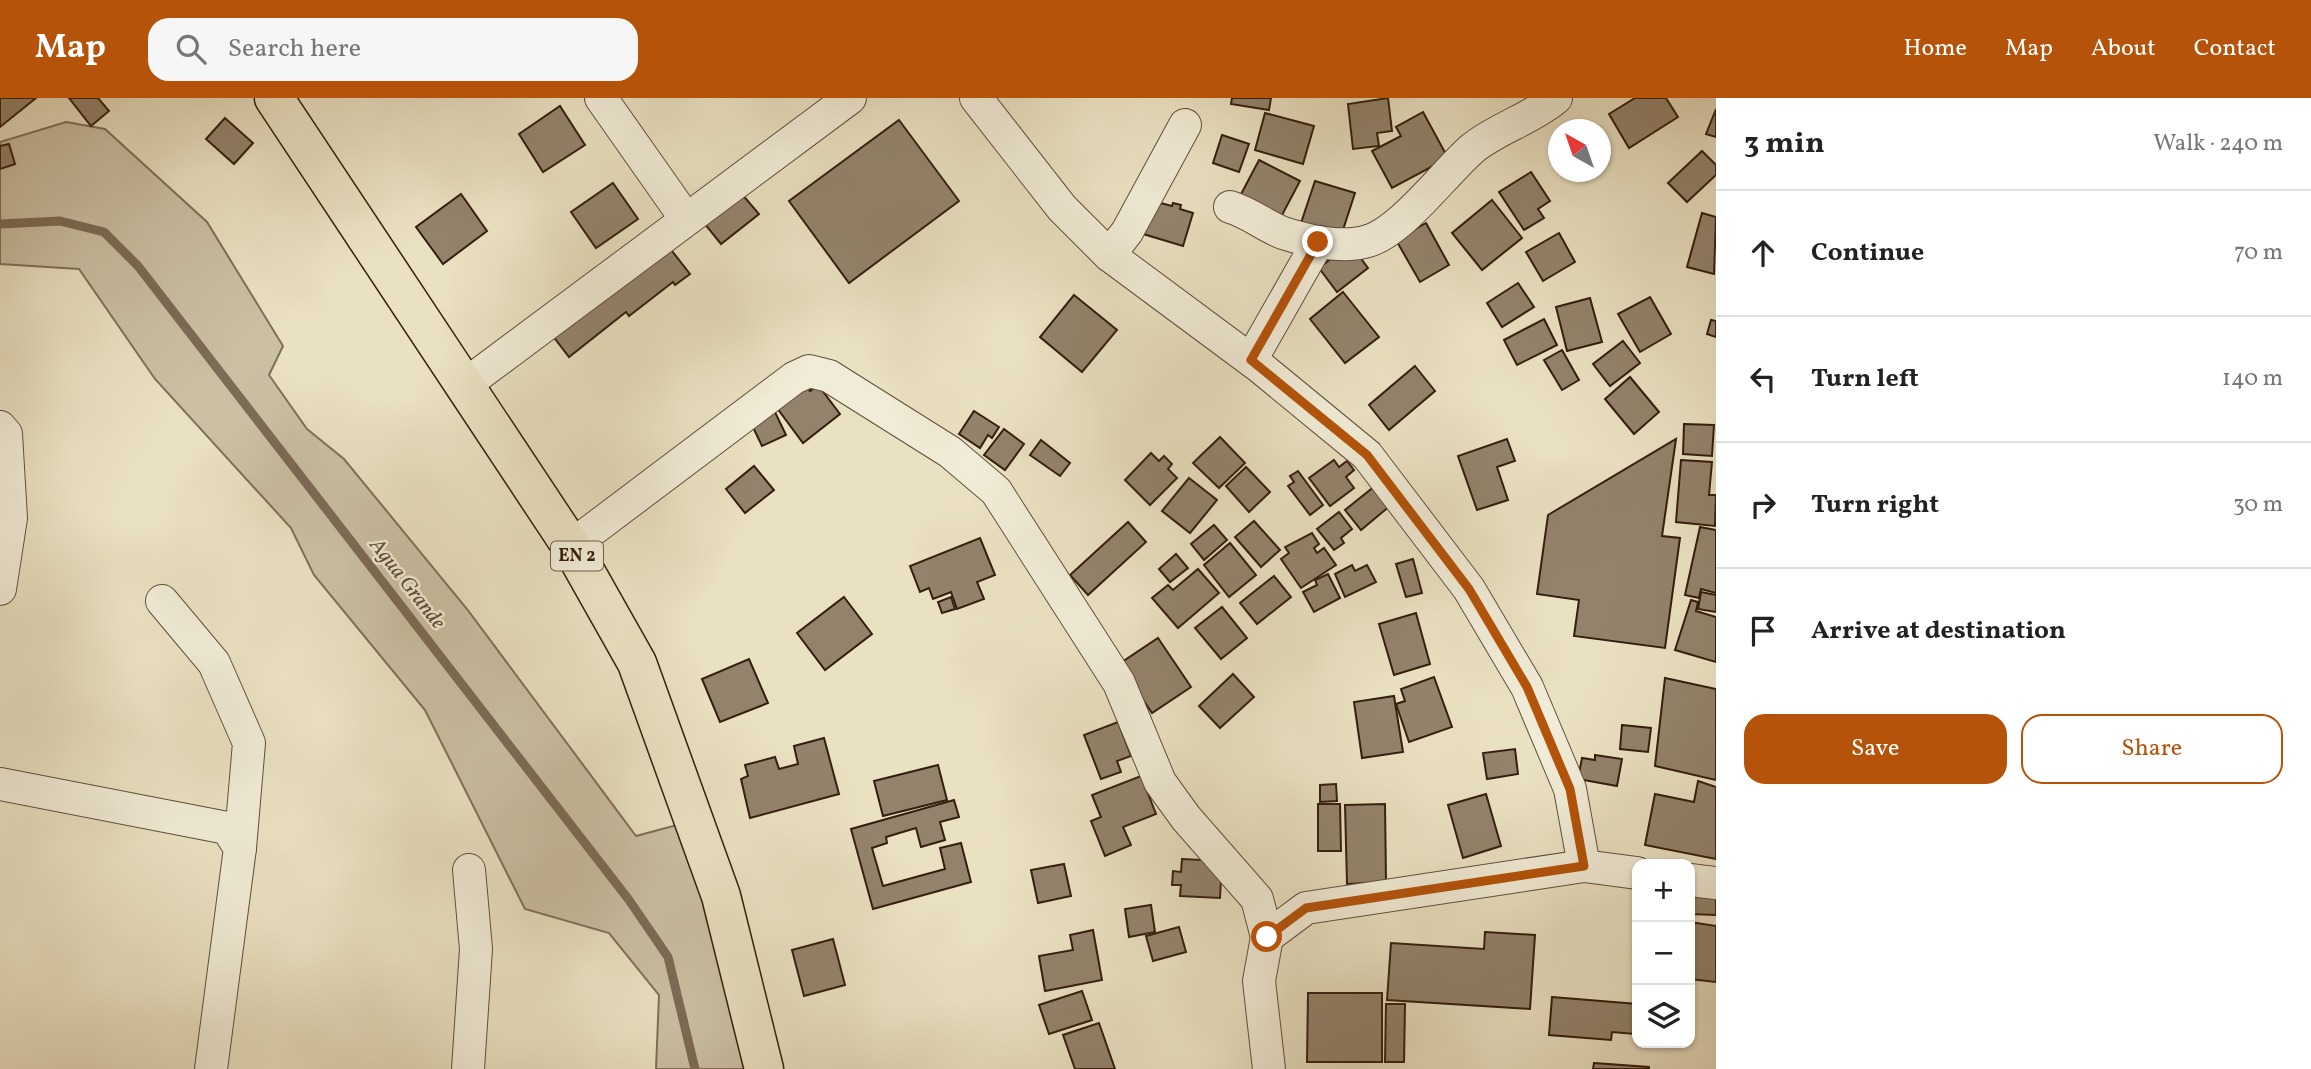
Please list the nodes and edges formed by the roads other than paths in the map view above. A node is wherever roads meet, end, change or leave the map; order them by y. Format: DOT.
graph roads {
  1 [pos="274,98"];
  2 [pos="601,98"];
  3 [pos="850,98"];
  4 [pos="976,98"];
  5 [pos="1556,98"];
  6 [pos="1185,125"];
  7 [pos="1230,207"];
  8 [pos="686,219"];
  9 [pos="1318,242"];
  10 [pos="1109,255"];
  11 [pos="1251,360"];
  12 [pos="466,384"];
  13 [pos="0,427"];
  14 [pos="571,546"];
  15 [pos="0,589"];
  16 [pos="162,601"];
  17 [pos="0,784"];
  18 [pos="240,848"];
  19 [pos="1584,866"];
  20 [pos="469,870"];
  21 [pos="1632,872"];
  22 [pos="1695,881"];
  23 [pos="1716,883"];
  24 [pos="1267,937"];
  25 [pos="211,1069"];
  26 [pos="468,1069"];
  27 [pos="764,1069"];
  28 [pos="1269,1069"];
  1 -- 12 [label="main road, EN 2"];
  2 -- 8 [label="street"];
  3 -- 8 [label="street"];
  4 -- 10 [label="street"];
  5 -- 9 [label="street"];
  6 -- 10 [label="street"];
  7 -- 9 [label="street"];
  8 -- 12 [label="street"];
  9 -- 11 [label="street"];
  10 -- 11 [label="street"];
  11 -- 19 [label="street"];
  12 -- 14 [label="main road, EN 2"];
  13 -- 15 [label="street"];
  14 -- 24 [label="street"];
  14 -- 27 [label="main road, EN 2"];
  16 -- 18 [label="street"];
  17 -- 18 [label="street"];
  18 -- 25 [label="street"];
  19 -- 21 [label="street"];
  19 -- 24 [label="street"];
  20 -- 26 [label="street"];
  22 -- 23 [label="street"];
  24 -- 28 [label="street"];
}
